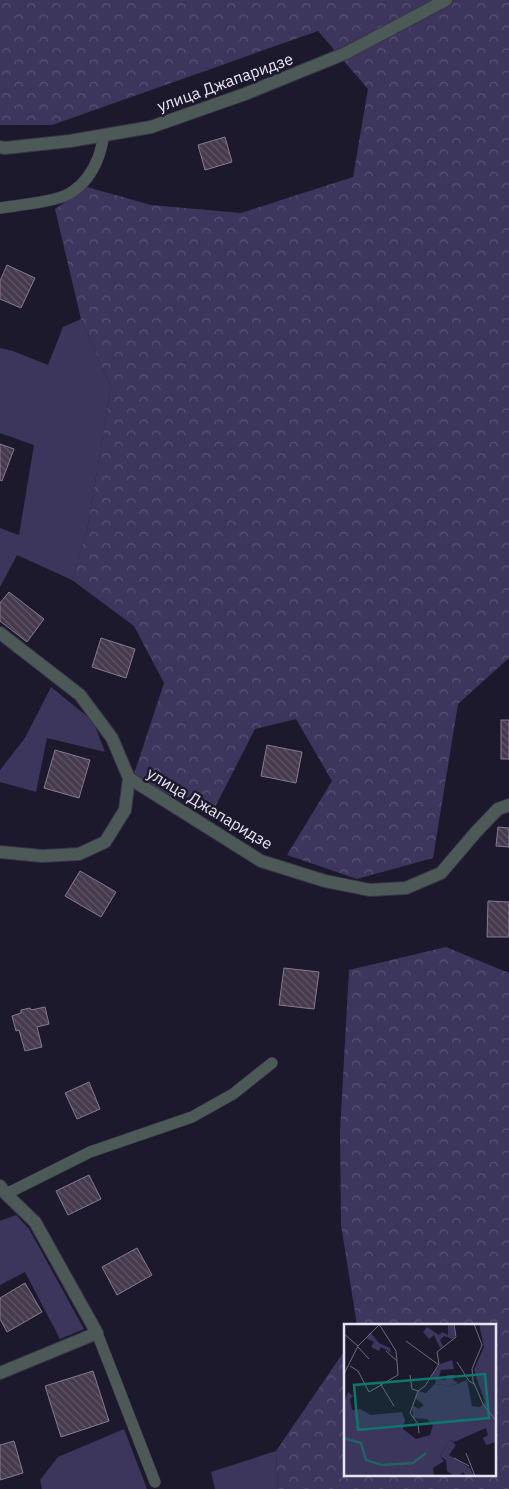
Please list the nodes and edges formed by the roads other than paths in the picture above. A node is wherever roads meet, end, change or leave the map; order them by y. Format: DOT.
graph roads {
  1 [pos="446,0"];
  2 [pos="104,135"];
  3 [pos="0,147"];
  4 [pos="0,208"];
  5 [pos="0,633"];
  6 [pos="129,778"];
  7 [pos="509,805"];
  8 [pos="0,852"];
  9 [pos="272,1063"];
  10 [pos="3,1190"];
  11 [pos="97,1333"];
  12 [pos="0,1373"];
  13 [pos="155,1482"];
  1 -- 2 [label="street, улица Джапаридзе"];
  2 -- 3 [label="street, улица Джапаридзе"];
  2 -- 4 [label="lane"];
  5 -- 6 [label="street, улица Джапаридзе"];
  6 -- 7 [label="street, улица Джапаридзе"];
  6 -- 8 [label="street, улица Джапаридзе"];
  9 -- 10 [label="lane"];
  10 -- 11 [label="street"];
  11 -- 12 [label="street"];
  11 -- 13 [label="lane"];
}
